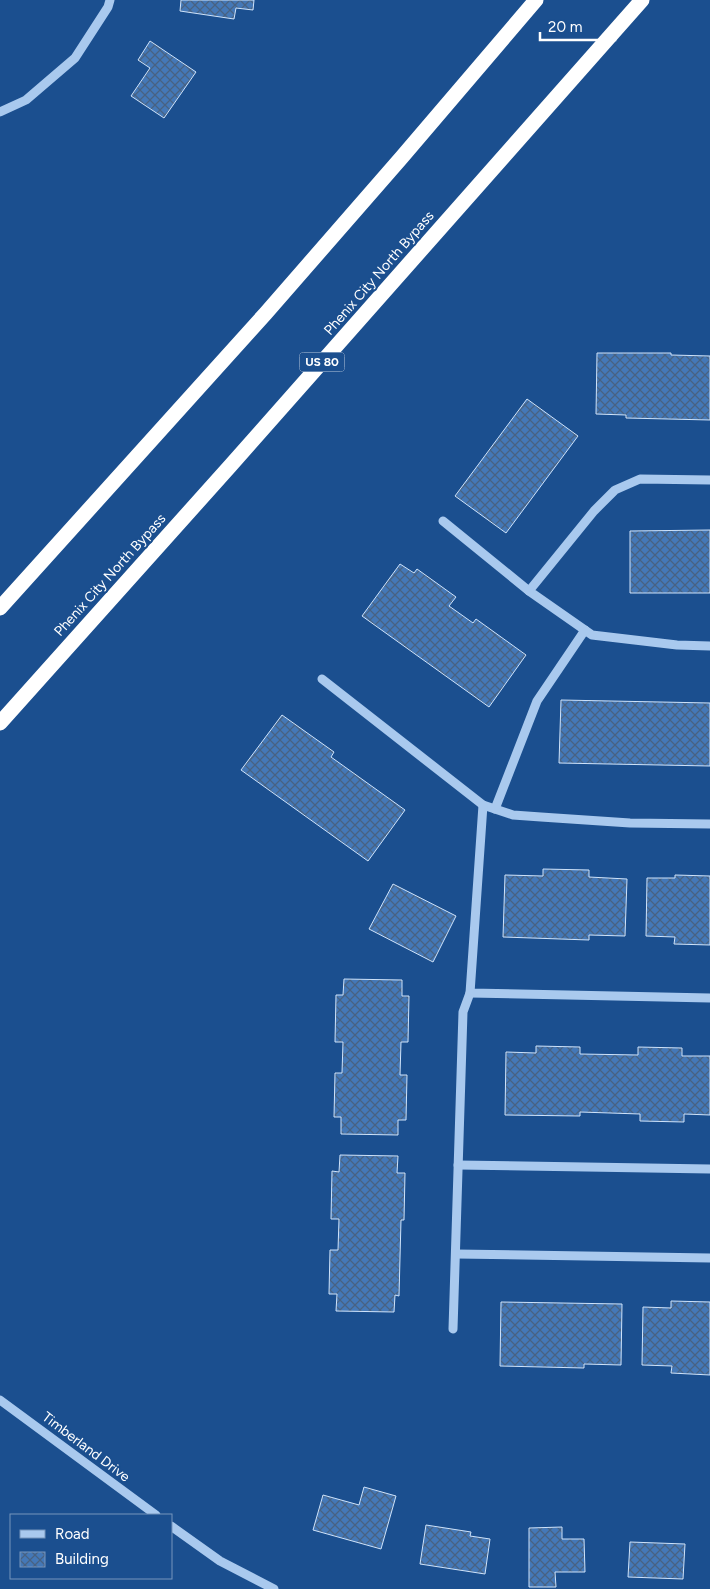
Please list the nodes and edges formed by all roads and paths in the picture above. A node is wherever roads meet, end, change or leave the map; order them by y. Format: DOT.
graph roads {
  1 [pos="110,0"];
  2 [pos="536,0"];
  3 [pos="642,0"];
  4 [pos="0,112"];
  5 [pos="710,480"];
  6 [pos="443,521"];
  7 [pos="529,591"];
  8 [pos="0,608"];
  9 [pos="585,630"];
  10 [pos="710,646"];
  11 [pos="322,679"];
  12 [pos="0,723"];
  13 [pos="483,805"];
  14 [pos="495,809"];
  15 [pos="710,824"];
  16 [pos="470,993"];
  17 [pos="710,998"];
  18 [pos="458,1165"];
  19 [pos="710,1169"];
  20 [pos="456,1254"];
  21 [pos="710,1258"];
  22 [pos="453,1329"];
  23 [pos="0,1400"];
  24 [pos="155,1514"];
  25 [pos="172,1527"];
  26 [pos="274,1589"];
  1 -- 4 [label="street"];
  2 -- 8 [label="highway"];
  3 -- 12 [label="highway, Phenix City North Bypass / US 80"];
  5 -- 7 [label="street"];
  6 -- 7 [label="street"];
  7 -- 9 [label="street"];
  9 -- 10 [label="street"];
  9 -- 14 [label="street"];
  11 -- 13 [label="street"];
  13 -- 14 [label="street"];
  13 -- 16 [label="street"];
  14 -- 15 [label="street"];
  16 -- 17 [label="street"];
  16 -- 18 [label="street"];
  18 -- 19 [label="street"];
  18 -- 20 [label="street"];
  20 -- 21 [label="street"];
  20 -- 22 [label="street"];
  23 -- 24 [label="street, Timberland Drive"];
  25 -- 26 [label="street"];
}
